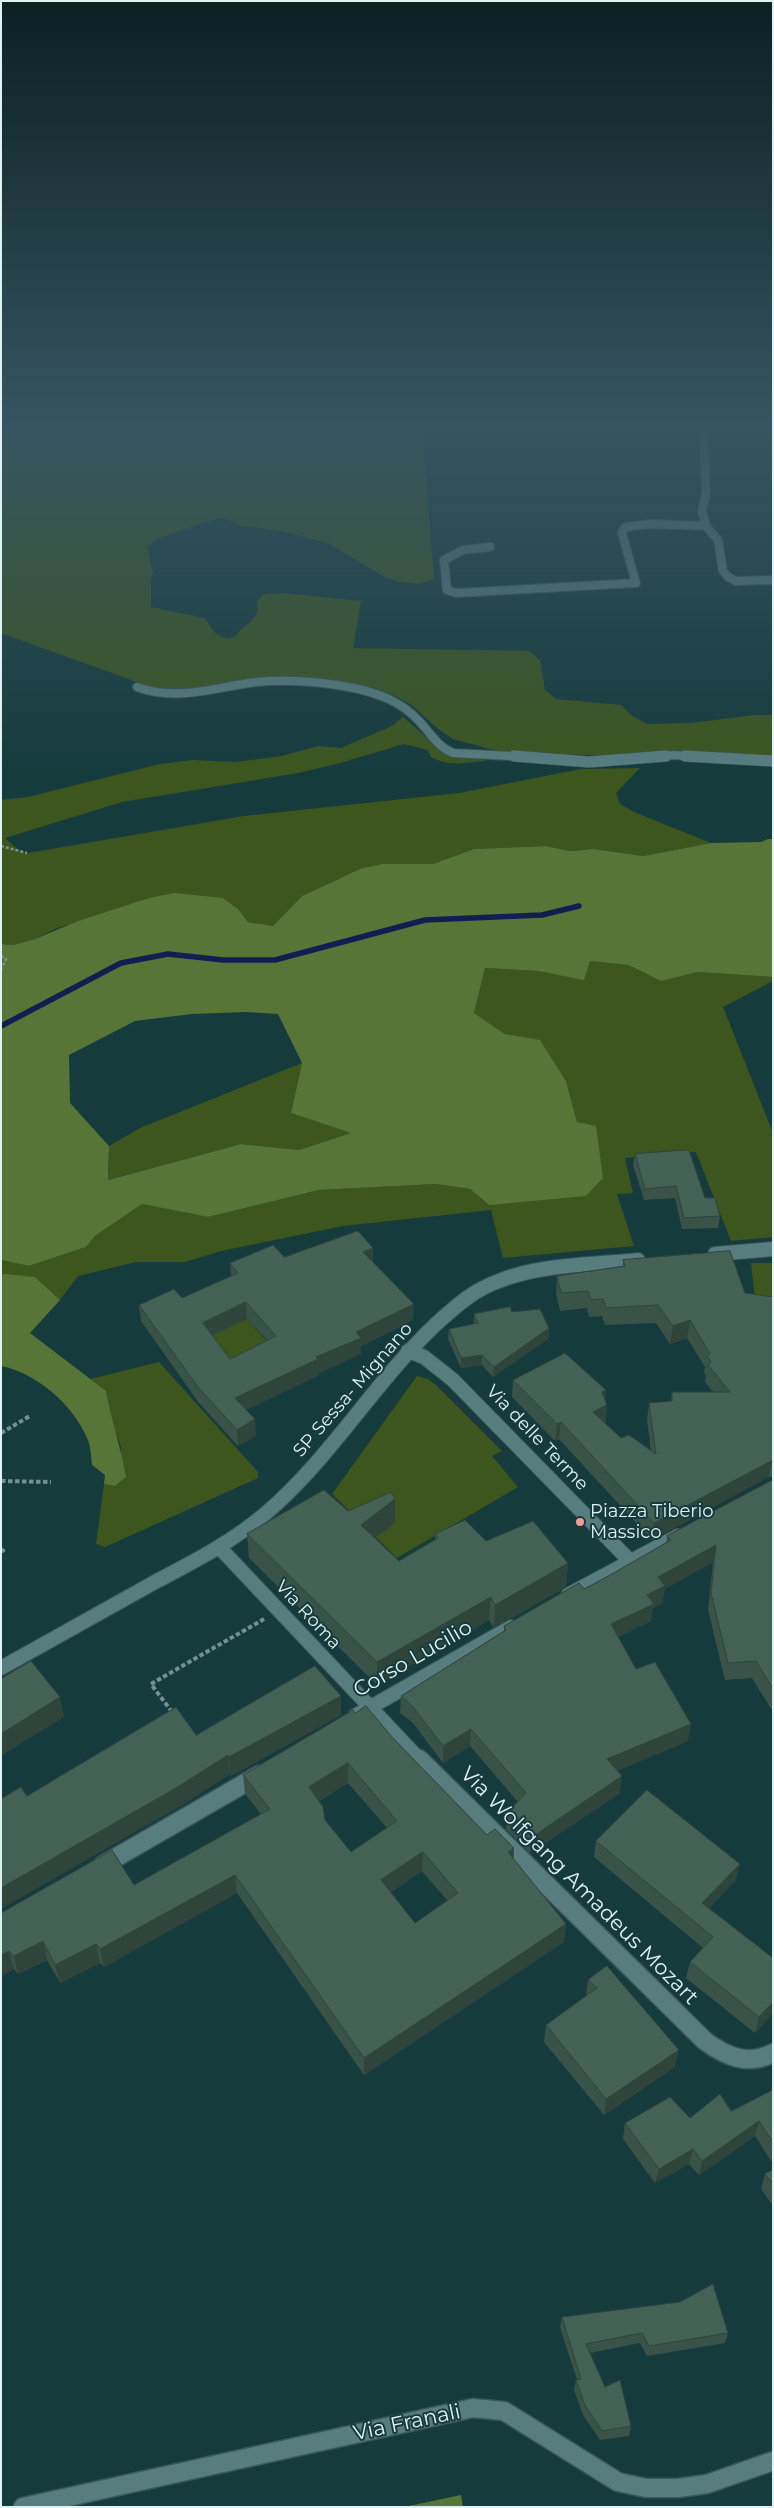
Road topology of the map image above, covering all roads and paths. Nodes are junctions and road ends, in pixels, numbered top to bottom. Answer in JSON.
{"nodes":[{"id":1,"x":625,"y":543,"type":"edge"},
{"id":2,"x":719,"y":543,"type":"edge"},
{"id":3,"x":490,"y":547,"type":"dead end"},
{"id":4,"x":773,"y":580,"type":"edge"},
{"id":5,"x":137,"y":688,"type":"dead end"},
{"id":6,"x":773,"y":761,"type":"edge"},
{"id":7,"x":1,"y":846,"type":"edge"},
{"id":8,"x":28,"y":854,"type":"dead end"},
{"id":9,"x":1,"y":956,"type":"edge"},
{"id":10,"x":1,"y":970,"type":"edge"},
{"id":11,"x":773,"y":1249,"type":"edge"},
{"id":12,"x":697,"y":1256,"type":"edge"},
{"id":13,"x":650,"y":1259,"type":"edge"},
{"id":14,"x":408,"y":1351,"type":"junction"},
{"id":15,"x":30,"y":1416,"type":"dead end"},
{"id":16,"x":1,"y":1433,"type":"edge"},
{"id":17,"x":1,"y":1481,"type":"edge"},
{"id":18,"x":51,"y":1482,"type":"dead end"},
{"id":19,"x":690,"y":1530,"type":"edge"},
{"id":20,"x":219,"y":1547,"type":"junction"},
{"id":21,"x":1,"y":1549,"type":"edge"},
{"id":22,"x":6,"y":1553,"type":"dead end"},
{"id":23,"x":630,"y":1562,"type":"junction"},
{"id":24,"x":556,"y":1602,"type":"edge"},
{"id":25,"x":522,"y":1621,"type":"edge"},
{"id":26,"x":259,"y":1622,"type":"dead end"},
{"id":27,"x":1,"y":1668,"type":"edge"},
{"id":28,"x":369,"y":1708,"type":"junction"},
{"id":29,"x":176,"y":1717,"type":"edge"},
{"id":30,"x":344,"y":1723,"type":"edge"},
{"id":31,"x":276,"y":1764,"type":"edge"},
{"id":32,"x":93,"y":1871,"type":"edge"},
{"id":33,"x":773,"y":2053,"type":"edge"},
{"id":34,"x":773,"y":2461,"type":"edge"},
{"id":35,"x":23,"y":2507,"type":"edge"}],
"edges":[{"from":1,"to":3,"type":"street"},
{"from":2,"to":4,"type":"street"},
{"from":5,"to":6,"type":"street"},
{"from":7,"to":8,"type":"path"},
{"from":9,"to":10,"type":"path"},
{"from":11,"to":12,"type":"street"},
{"from":13,"to":14,"type":"street","name":"SP Sessa- Mignano"},
{"from":14,"to":20,"type":"street","name":"SP Sessa- Mignano"},
{"from":14,"to":23,"type":"street","name":"Via delle Terme"},
{"from":15,"to":16,"type":"path"},
{"from":17,"to":18,"type":"path"},
{"from":19,"to":23,"type":"street"},
{"from":20,"to":27,"type":"street","name":"SP Sessa- Mignano"},
{"from":20,"to":28,"type":"street","name":"Via Roma"},
{"from":21,"to":22,"type":"path"},
{"from":23,"to":24,"type":"street"},
{"from":25,"to":28,"type":"street","name":"Corso Lucilio"},
{"from":26,"to":29,"type":"path"},
{"from":28,"to":30,"type":"street","name":"Corso Lucilio"},
{"from":28,"to":33,"type":"street","name":"Via Wolfgang Amadeus Mozart"},
{"from":31,"to":32,"type":"street"},
{"from":34,"to":35,"type":"street","name":"Via Franali"}]}
